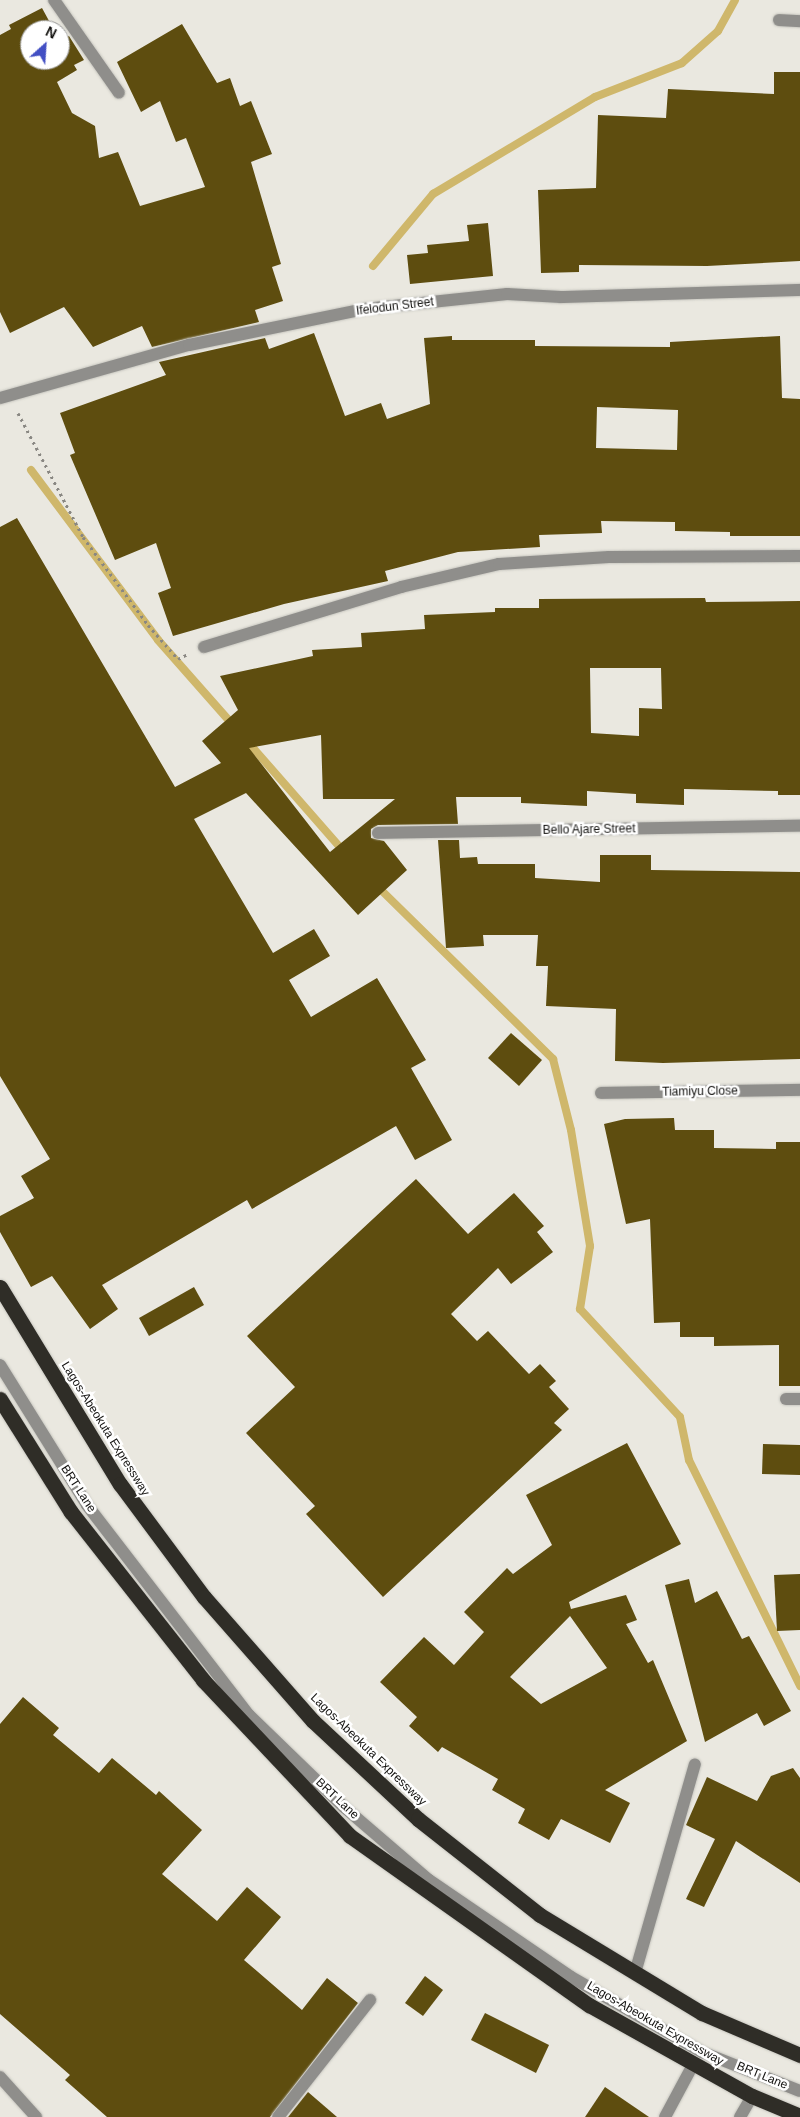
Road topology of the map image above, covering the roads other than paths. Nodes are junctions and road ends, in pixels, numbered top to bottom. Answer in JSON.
{"nodes":[{"id":1,"x":54,"y":0,"type":"edge"},
{"id":2,"x":779,"y":20,"type":"dead end"},
{"id":3,"x":800,"y":20,"type":"edge"},
{"id":4,"x":119,"y":93,"type":"dead end"},
{"id":5,"x":800,"y":290,"type":"edge"},
{"id":6,"x":5,"y":396,"type":"edge"},
{"id":7,"x":800,"y":556,"type":"edge"},
{"id":8,"x":204,"y":647,"type":"road end"},
{"id":9,"x":800,"y":826,"type":"edge"},
{"id":10,"x":378,"y":833,"type":"dead end"},
{"id":11,"x":800,"y":1090,"type":"edge"},
{"id":12,"x":601,"y":1093,"type":"dead end"},
{"id":13,"x":0,"y":1287,"type":"edge"},
{"id":14,"x":0,"y":1365,"type":"edge"},
{"id":15,"x":0,"y":1398,"type":"edge"},
{"id":16,"x":786,"y":1399,"type":"dead end"},
{"id":17,"x":800,"y":1399,"type":"edge"},
{"id":18,"x":695,"y":1764,"type":"dead end"},
{"id":19,"x":635,"y":1973,"type":"junction"},
{"id":20,"x":370,"y":2000,"type":"dead end"},
{"id":21,"x":800,"y":2055,"type":"edge"},
{"id":22,"x":694,"y":2063,"type":"junction"},
{"id":23,"x":2,"y":2083,"type":"edge"},
{"id":24,"x":800,"y":2091,"type":"edge"},
{"id":25,"x":752,"y":2096,"type":"junction"},
{"id":26,"x":800,"y":2116,"type":"edge"},
{"id":27,"x":36,"y":2117,"type":"edge"},
{"id":28,"x":278,"y":2117,"type":"edge"},
{"id":29,"x":665,"y":2117,"type":"edge"},
{"id":30,"x":740,"y":2117,"type":"edge"}],
"edges":[{"from":1,"to":4,"type":"street"},
{"from":2,"to":3,"type":"street"},
{"from":5,"to":6,"type":"street","name":"Ifelodun Street"},
{"from":7,"to":8,"type":"street"},
{"from":9,"to":10,"type":"street","name":"Bello Ajare Street"},
{"from":11,"to":12,"type":"street","name":"Tiamiyu Close"},
{"from":13,"to":19,"type":"highway","name":"Lagos-Abeokuta Expressway"},
{"from":14,"to":24,"type":"street","name":"BRT Lane"},
{"from":15,"to":22,"type":"highway","name":"Lagos-Abeokuta Expressway"},
{"from":16,"to":17,"type":"street"},
{"from":18,"to":19,"type":"street"},
{"from":19,"to":21,"type":"highway","name":"Lagos-Abeokuta Expressway"},
{"from":20,"to":28,"type":"street"},
{"from":22,"to":25,"type":"highway","name":"Lagos-Abeokuta Expressway"},
{"from":22,"to":29,"type":"street"},
{"from":23,"to":27,"type":"street"},
{"from":25,"to":26,"type":"highway","name":"Lagos-Abeokuta Expressway"},
{"from":25,"to":30,"type":"street"}]}
